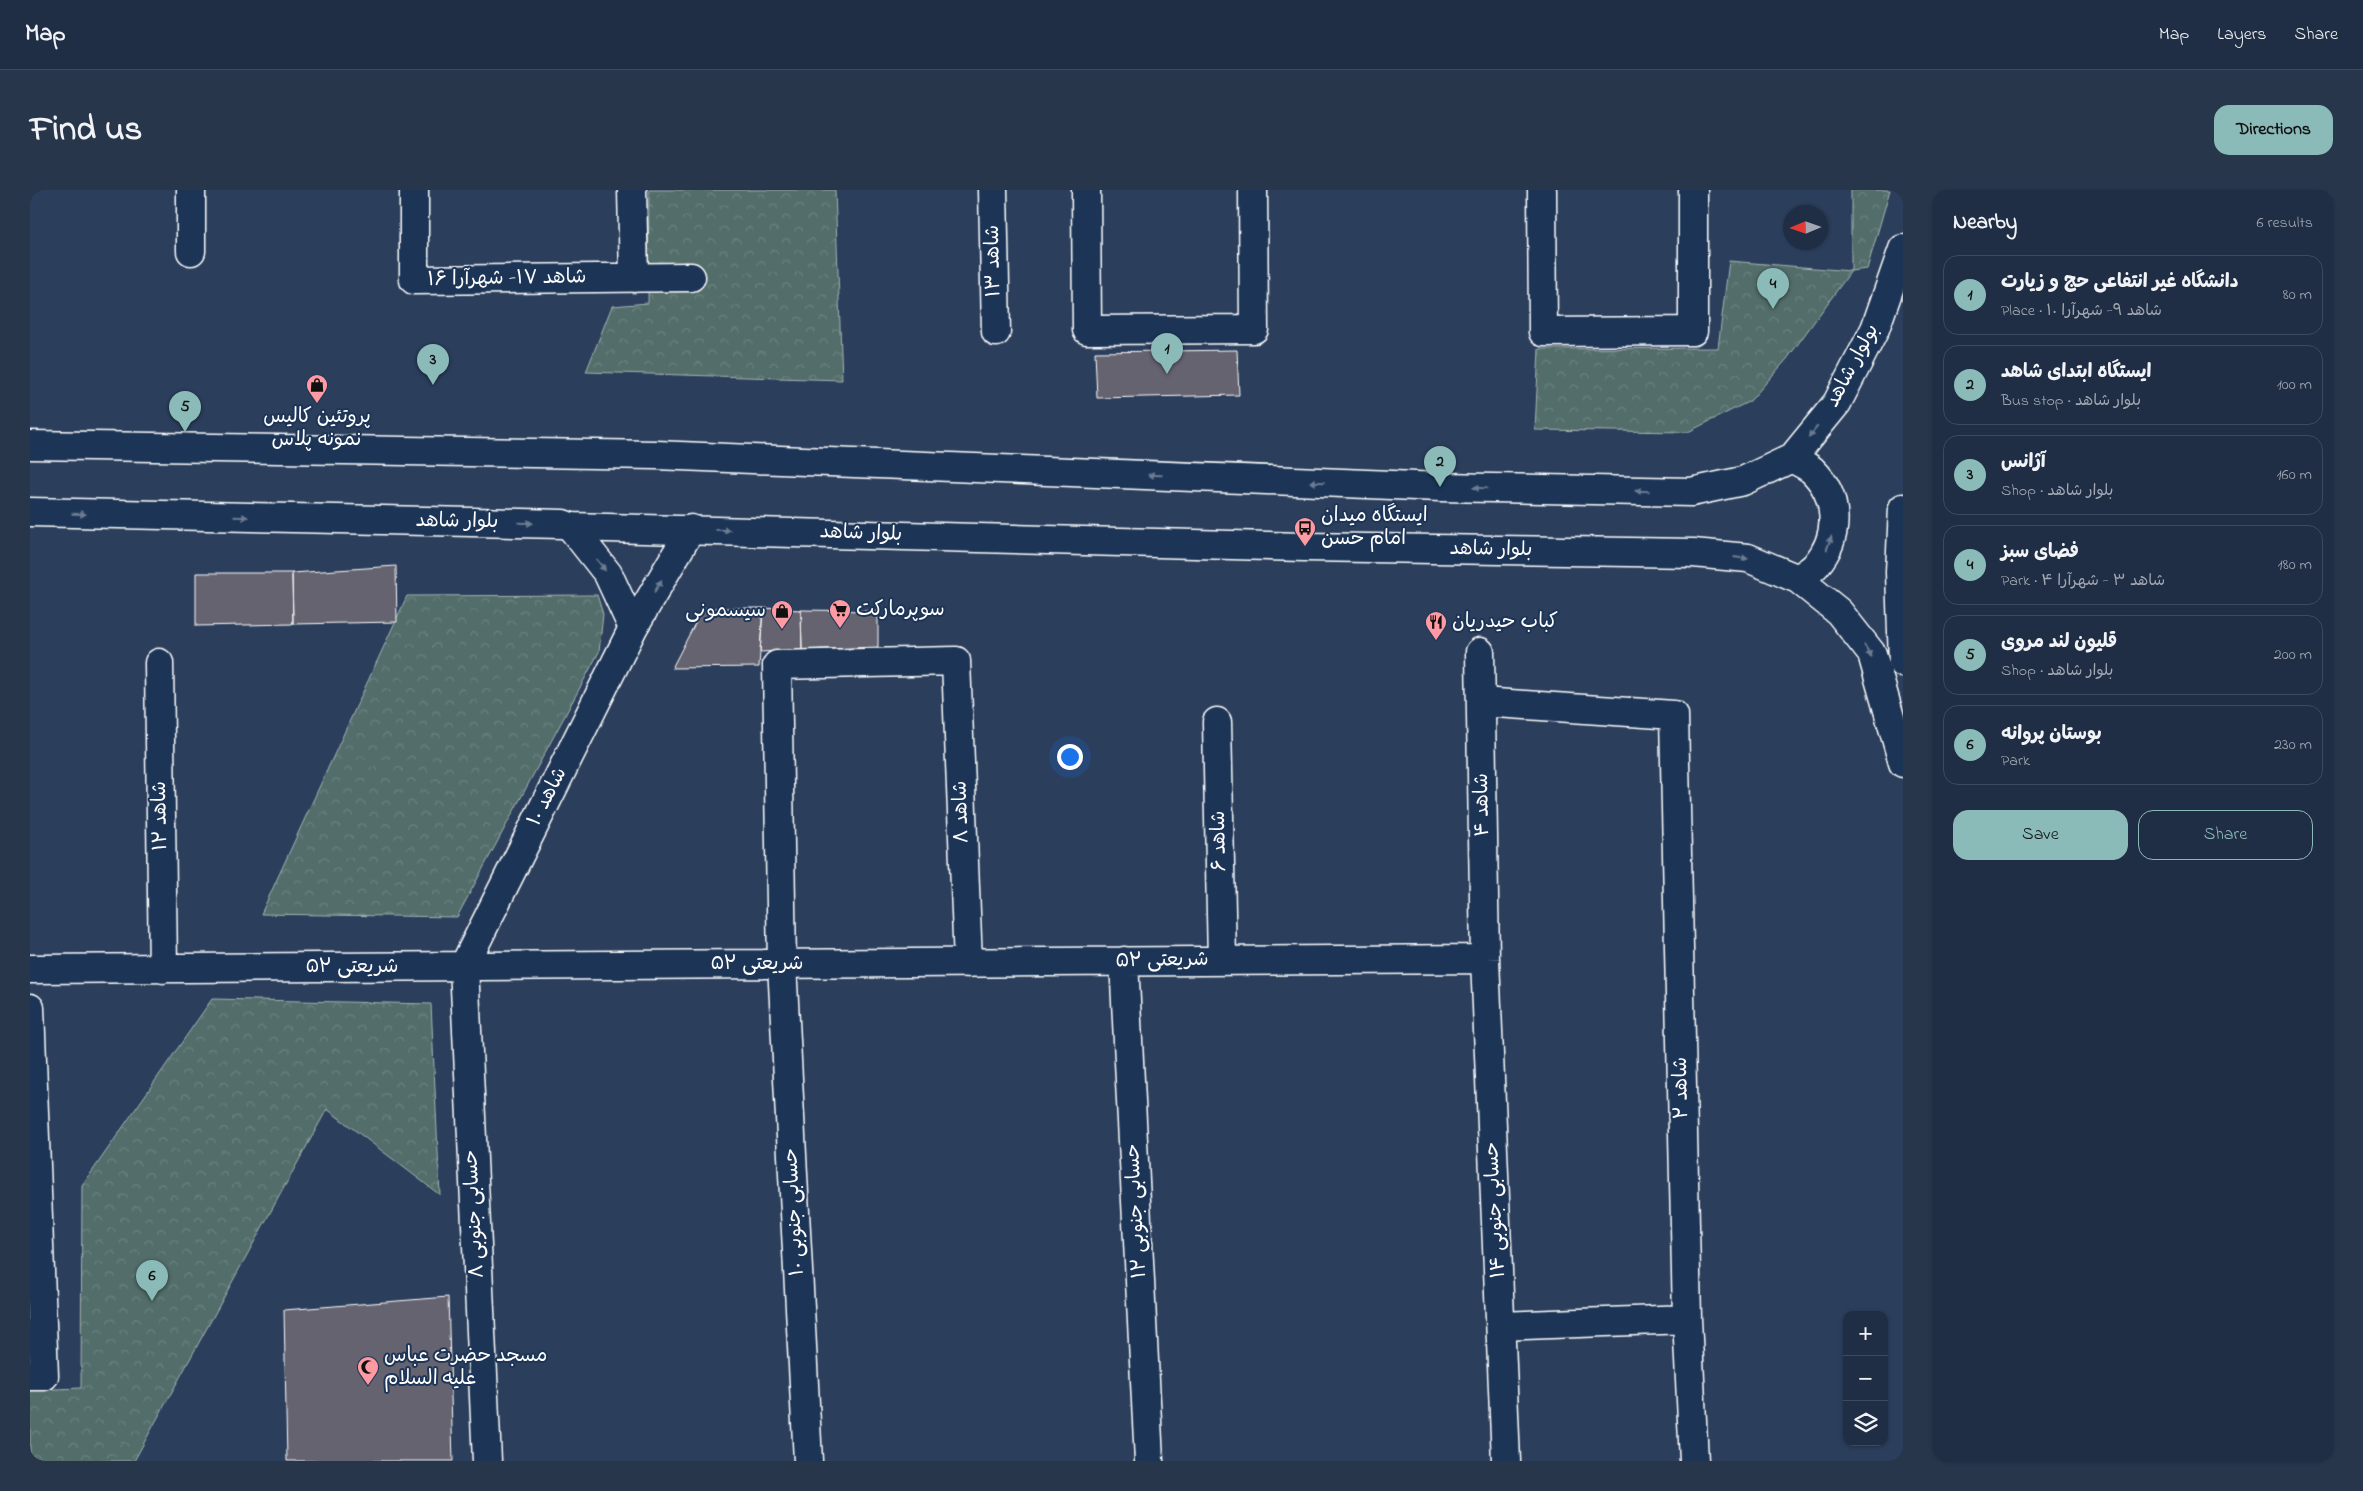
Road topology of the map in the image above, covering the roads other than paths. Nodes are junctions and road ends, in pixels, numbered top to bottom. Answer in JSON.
{"nodes":[{"id":1,"x":191,"y":190,"type":"edge"},
{"id":2,"x":414,"y":190,"type":"edge"},
{"id":3,"x":632,"y":190,"type":"edge"},
{"id":4,"x":993,"y":190,"type":"edge"},
{"id":5,"x":1086,"y":190,"type":"edge"},
{"id":6,"x":1253,"y":190,"type":"edge"},
{"id":7,"x":1542,"y":190,"type":"edge"},
{"id":8,"x":1693,"y":190,"type":"edge"},
{"id":9,"x":1903,"y":249,"type":"edge"},
{"id":10,"x":191,"y":251,"type":"dead end"},
{"id":11,"x":691,"y":277,"type":"dead end"},
{"id":12,"x":634,"y":278,"type":"junction"},
{"id":13,"x":996,"y":332,"type":"dead end"},
{"id":14,"x":30,"y":445,"type":"edge"},
{"id":15,"x":1792,"y":458,"type":"junction"},
{"id":16,"x":1903,"y":508,"type":"edge"},
{"id":17,"x":30,"y":512,"type":"edge"},
{"id":18,"x":571,"y":527,"type":"junction"},
{"id":19,"x":691,"y":529,"type":"junction"},
{"id":20,"x":1798,"y":579,"type":"junction"},
{"id":21,"x":633,"y":628,"type":"junction"},
{"id":22,"x":1480,"y":652,"type":"dead end"},
{"id":23,"x":159,"y":663,"type":"dead end"},
{"id":24,"x":1903,"y":663,"type":"edge"},
{"id":25,"x":1481,"y":702,"type":"junction"},
{"id":26,"x":1217,"y":722,"type":"dead end"},
{"id":27,"x":1903,"y":763,"type":"edge"},
{"id":28,"x":1484,"y":958,"type":"junction"},
{"id":29,"x":1222,"y":960,"type":"junction"},
{"id":30,"x":1124,"y":961,"type":"junction"},
{"id":31,"x":968,"y":962,"type":"junction"},
{"id":32,"x":782,"y":964,"type":"junction"},
{"id":33,"x":464,"y":966,"type":"junction"},
{"id":34,"x":163,"y":968,"type":"junction"},
{"id":35,"x":30,"y":969,"type":"edge"},
{"id":36,"x":30,"y":1008,"type":"edge"},
{"id":37,"x":1687,"y":1319,"type":"junction"},
{"id":38,"x":1501,"y":1326,"type":"junction"},
{"id":39,"x":30,"y":1376,"type":"edge"},
{"id":40,"x":487,"y":1461,"type":"edge"},
{"id":41,"x":808,"y":1461,"type":"edge"},
{"id":42,"x":1149,"y":1461,"type":"edge"},
{"id":43,"x":1506,"y":1461,"type":"edge"},
{"id":44,"x":1694,"y":1461,"type":"edge"}],
"edges":[{"from":1,"to":10,"type":"main road"},
{"from":2,"to":12,"type":"main road","name":"شاهد ۱۷- شهرآرا ۱۶"},
{"from":3,"to":12,"type":"main road"},
{"from":4,"to":13,"type":"main road","name":"شاهد ۱۳"},
{"from":5,"to":6,"type":"main road"},
{"from":7,"to":8,"type":"main road"},
{"from":9,"to":15,"type":"main road","name":"بولوار شاهد","one_way":true},
{"from":11,"to":12,"type":"main road","name":"شاهد ۱۷- شهرآرا ۱۶"},
{"from":15,"to":14,"type":"main road","name":"بولوار شاهد","one_way":true},
{"from":20,"to":15,"type":"main road","one_way":true},
{"from":16,"to":24,"type":"main road"},
{"from":17,"to":18,"type":"main road","name":"بلوار شاهد","one_way":true},
{"from":18,"to":19,"type":"main road","name":"بلوار شاهد"},
{"from":18,"to":21,"type":"main road","one_way":true},
{"from":19,"to":20,"type":"main road","name":"بلوار شاهد","one_way":true},
{"from":21,"to":19,"type":"main road","name":"شاهد ۱۰","one_way":true},
{"from":20,"to":27,"type":"main road","one_way":true},
{"from":21,"to":33,"type":"main road","name":"شاهد ۱۰"},
{"from":22,"to":25,"type":"main road","name":"شاهد ۴"},
{"from":23,"to":34,"type":"main road","name":"شاهد ۱۲"},
{"from":25,"to":28,"type":"main road","name":"شاهد ۴"},
{"from":25,"to":37,"type":"main road","name":"شاهد ۲"},
{"from":26,"to":29,"type":"main road","name":"شاهد ۶"},
{"from":28,"to":29,"type":"main road","name":"شریعتی ۵۲"},
{"from":28,"to":38,"type":"main road","name":"حسابی جنوبی ۱۴"},
{"from":29,"to":30,"type":"main road","name":"شریعتی ۵۲"},
{"from":30,"to":31,"type":"main road","name":"شریعتی ۵۲"},
{"from":30,"to":42,"type":"main road","name":"حسابی جنوبی ۱۲"},
{"from":31,"to":32,"type":"main road","name":"شریعتی ۵۲"},
{"from":31,"to":32,"type":"main road","name":"شاهد ۸"},
{"from":32,"to":33,"type":"main road","name":"شریعتی ۵۲"},
{"from":32,"to":41,"type":"main road","name":"حسابی جنوبی ۱۰"},
{"from":33,"to":34,"type":"main road","name":"شریعتی ۵۲"},
{"from":33,"to":40,"type":"main road","name":"حسابی جنوبی ۸"},
{"from":34,"to":35,"type":"main road","name":"شریعتی ۵۲"},
{"from":36,"to":39,"type":"main road"},
{"from":37,"to":38,"type":"main road"},
{"from":37,"to":44,"type":"main road","name":"شاهد ۲"},
{"from":38,"to":43,"type":"main road","name":"حسابی جنوبی ۱۴"}]}
